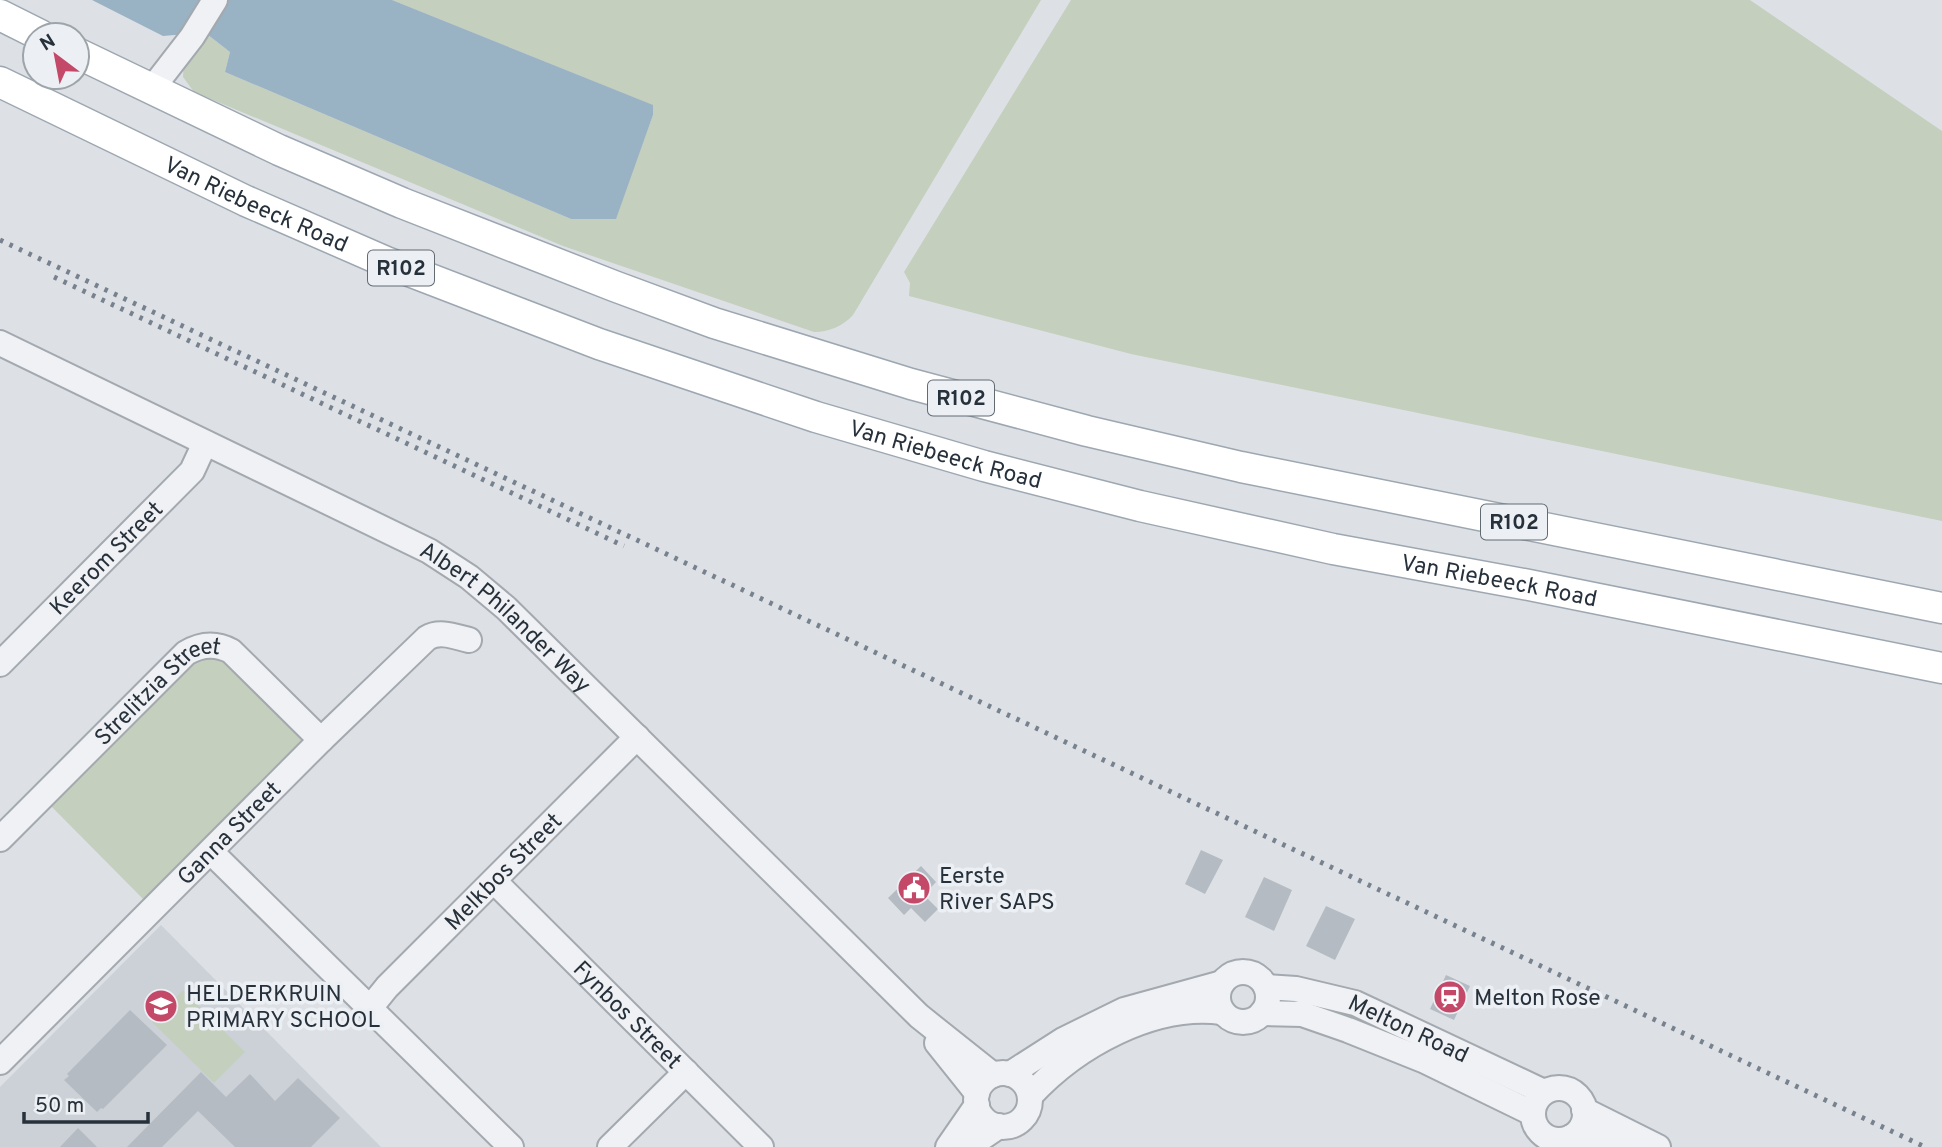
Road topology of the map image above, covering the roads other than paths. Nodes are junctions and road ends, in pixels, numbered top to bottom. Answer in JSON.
{"nodes":[{"id":1,"x":215,"y":0,"type":"edge"},
{"id":2,"x":0,"y":15,"type":"edge"},
{"id":3,"x":21,"y":26,"type":"edge"},
{"id":4,"x":91,"y":60,"type":"edge"},
{"id":5,"x":0,"y":82,"type":"edge"},
{"id":6,"x":151,"y":90,"type":"junction"},
{"id":7,"x":0,"y":343,"type":"edge"},
{"id":8,"x":205,"y":443,"type":"junction"},
{"id":9,"x":1942,"y":608,"type":"edge"},
{"id":10,"x":470,"y":640,"type":"dead end"},
{"id":11,"x":5,"y":650,"type":"edge"},
{"id":12,"x":1942,"y":668,"type":"edge"},
{"id":13,"x":637,"y":737,"type":"junction"},
{"id":14,"x":321,"y":740,"type":"junction"},
{"id":15,"x":0,"y":839,"type":"edge"},
{"id":16,"x":211,"y":852,"type":"junction"},
{"id":17,"x":494,"y":881,"type":"junction"},
{"id":18,"x":1222,"y":983,"type":"junction"},
{"id":19,"x":1266,"y":987,"type":"junction"},
{"id":20,"x":370,"y":1008,"type":"junction"},
{"id":21,"x":1223,"y":1012,"type":"junction"},
{"id":22,"x":1262,"y":1013,"type":"junction"},
{"id":23,"x":0,"y":1062,"type":"edge"},
{"id":24,"x":686,"y":1072,"type":"junction"},
{"id":25,"x":989,"y":1087,"type":"junction"},
{"id":26,"x":1030,"y":1096,"type":"junction"},
{"id":27,"x":1538,"y":1102,"type":"junction"},
{"id":28,"x":1584,"y":1110,"type":"junction"},
{"id":29,"x":999,"y":1126,"type":"junction"},
{"id":30,"x":1571,"y":1137,"type":"junction"},
{"id":31,"x":511,"y":1147,"type":"edge"},
{"id":32,"x":610,"y":1147,"type":"edge"},
{"id":33,"x":761,"y":1147,"type":"edge"},
{"id":34,"x":948,"y":1147,"type":"edge"},
{"id":35,"x":968,"y":1147,"type":"edge"},
{"id":36,"x":1638,"y":1147,"type":"edge"},
{"id":37,"x":1658,"y":1147,"type":"edge"}],
"edges":[{"from":1,"to":6,"type":"street"},
{"from":2,"to":3,"type":"main road"},
{"from":4,"to":6,"type":"main road","number":"R102"},
{"from":5,"to":12,"type":"main road","name":"Van Riebeeck Road","number":"R102"},
{"from":6,"to":9,"type":"main road","number":"R102"},
{"from":7,"to":8,"type":"street","name":"Albert Philander Way"},
{"from":8,"to":11,"type":"street","name":"Keerom Street"},
{"from":8,"to":13,"type":"street","name":"Albert Philander Way"},
{"from":10,"to":14,"type":"street","name":"Ganna Street"},
{"from":13,"to":17,"type":"street","name":"Melkbos Street"},
{"from":13,"to":25,"type":"street","name":"Albert Philander Way"},
{"from":14,"to":15,"type":"street","name":"Strelitzia Street"},
{"from":14,"to":16,"type":"street","name":"Ganna Street"},
{"from":16,"to":20,"type":"street"},
{"from":16,"to":23,"type":"street","name":"Ganna Street"},
{"from":17,"to":20,"type":"street","name":"Melkbos Street"},
{"from":17,"to":24,"type":"street","name":"Fynbos Street"},
{"from":18,"to":19,"type":"street"},
{"from":18,"to":21,"type":"street"},
{"from":18,"to":25,"type":"street"},
{"from":19,"to":22,"type":"street"},
{"from":19,"to":27,"type":"street","name":"Melton Road"},
{"from":20,"to":31,"type":"street"},
{"from":21,"to":22,"type":"street"},
{"from":21,"to":26,"type":"street"},
{"from":22,"to":27,"type":"street","name":"Melton Road"},
{"from":24,"to":32,"type":"street"},
{"from":24,"to":33,"type":"street","name":"Fynbos Street"},
{"from":25,"to":26,"type":"street"},
{"from":25,"to":29,"type":"street"},
{"from":25,"to":34,"type":"street"},
{"from":26,"to":29,"type":"street"},
{"from":27,"to":28,"type":"street"},
{"from":27,"to":30,"type":"street"},
{"from":28,"to":30,"type":"street"},
{"from":28,"to":37,"type":"street"},
{"from":29,"to":35,"type":"street"},
{"from":30,"to":36,"type":"street"}]}
